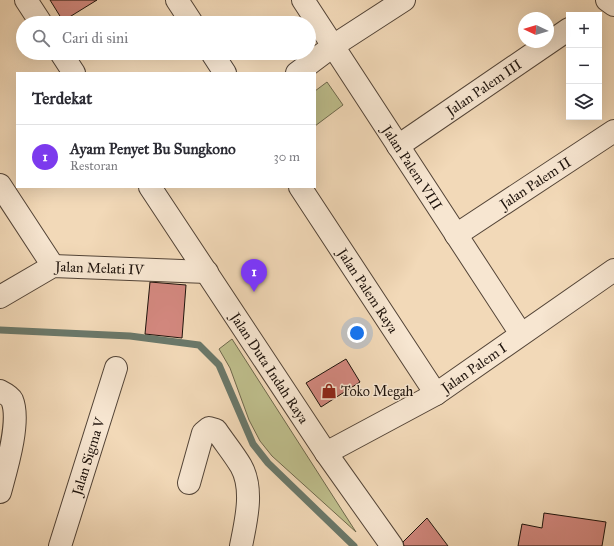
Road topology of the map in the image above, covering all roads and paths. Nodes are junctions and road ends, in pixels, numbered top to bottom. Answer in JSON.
{"nodes":[{"id":1,"x":26,"y":0,"type":"edge"},
{"id":2,"x":177,"y":0,"type":"edge"},
{"id":3,"x":303,"y":0,"type":"edge"},
{"id":4,"x":404,"y":0,"type":"edge"},
{"id":5,"x":607,"y":0,"type":"edge"},
{"id":6,"x":614,"y":5,"type":"edge"},
{"id":7,"x":36,"y":16,"type":"edge"},
{"id":8,"x":187,"y":16,"type":"edge"},
{"id":9,"x":313,"y":16,"type":"edge"},
{"id":10,"x":316,"y":20,"type":"edge"},
{"id":11,"x":566,"y":31,"type":"edge"},
{"id":12,"x":333,"y":46,"type":"junction"},
{"id":13,"x":316,"y":59,"type":"edge"},
{"id":14,"x":66,"y":60,"type":"edge"},
{"id":15,"x":217,"y":60,"type":"edge"},
{"id":16,"x":314,"y":60,"type":"edge"},
{"id":17,"x":73,"y":72,"type":"edge"},
{"id":18,"x":224,"y":72,"type":"edge"},
{"id":19,"x":298,"y":72,"type":"edge"},
{"id":20,"x":614,"y":131,"type":"edge"},
{"id":21,"x":398,"y":146,"type":"junction"},
{"id":22,"x":0,"y":185,"type":"edge"},
{"id":23,"x":151,"y":188,"type":"edge"},
{"id":24,"x":301,"y":188,"type":"edge"},
{"id":25,"x":456,"y":235,"type":"junction"},
{"id":26,"x":53,"y":266,"type":"junction"},
{"id":27,"x":614,"y":270,"type":"edge"},
{"id":28,"x":207,"y":272,"type":"junction"},
{"id":29,"x":0,"y":297,"type":"edge"},
{"id":30,"x":521,"y":334,"type":"junction"},
{"id":31,"x":116,"y":368,"type":"dead end"},
{"id":32,"x":0,"y":391,"type":"edge"},
{"id":33,"x":436,"y":394,"type":"junction"},
{"id":34,"x":326,"y":453,"type":"junction"},
{"id":35,"x":189,"y":483,"type":"dead end"},
{"id":36,"x":0,"y":492,"type":"edge"},
{"id":37,"x":60,"y":546,"type":"edge"},
{"id":38,"x":242,"y":546,"type":"edge"},
{"id":39,"x":392,"y":546,"type":"edge"}],
"edges":[{"from":1,"to":7,"type":"street"},
{"from":2,"to":8,"type":"street"},
{"from":3,"to":9,"type":"street","name":"Jalan Palem VIII"},
{"from":4,"to":12,"type":"street"},
{"from":5,"to":6,"type":"street"},
{"from":10,"to":12,"type":"street","name":"Jalan Palem VIII"},
{"from":11,"to":21,"type":"street","name":"Jalan Palem III"},
{"from":12,"to":13,"type":"street"},
{"from":12,"to":21,"type":"street","name":"Jalan Palem VIII"},
{"from":14,"to":17,"type":"street"},
{"from":15,"to":18,"type":"street"},
{"from":16,"to":19,"type":"street"},
{"from":20,"to":25,"type":"street","name":"Jalan Palem II"},
{"from":21,"to":25,"type":"street","name":"Jalan Palem VIII"},
{"from":22,"to":26,"type":"street"},
{"from":23,"to":28,"type":"street","name":"Jalan Duta Indah Raya"},
{"from":24,"to":33,"type":"street","name":"Jalan Palem Raya"},
{"from":25,"to":30,"type":"street","name":"Jalan Palem VIII"},
{"from":26,"to":28,"type":"street","name":"Jalan Melati IV"},
{"from":26,"to":29,"type":"street","name":"Jalan Melati IV"},
{"from":27,"to":30,"type":"street","name":"Jalan Palem I"},
{"from":28,"to":34,"type":"street","name":"Jalan Duta Indah Raya"},
{"from":30,"to":33,"type":"street","name":"Jalan Palem I"},
{"from":31,"to":37,"type":"street","name":"Jalan Sigma V"},
{"from":32,"to":36,"type":"street"},
{"from":33,"to":34,"type":"street","name":"Jalan Palem I"},
{"from":34,"to":39,"type":"street","name":"Jalan Duta Indah Raya"},
{"from":35,"to":38,"type":"street"}]}
